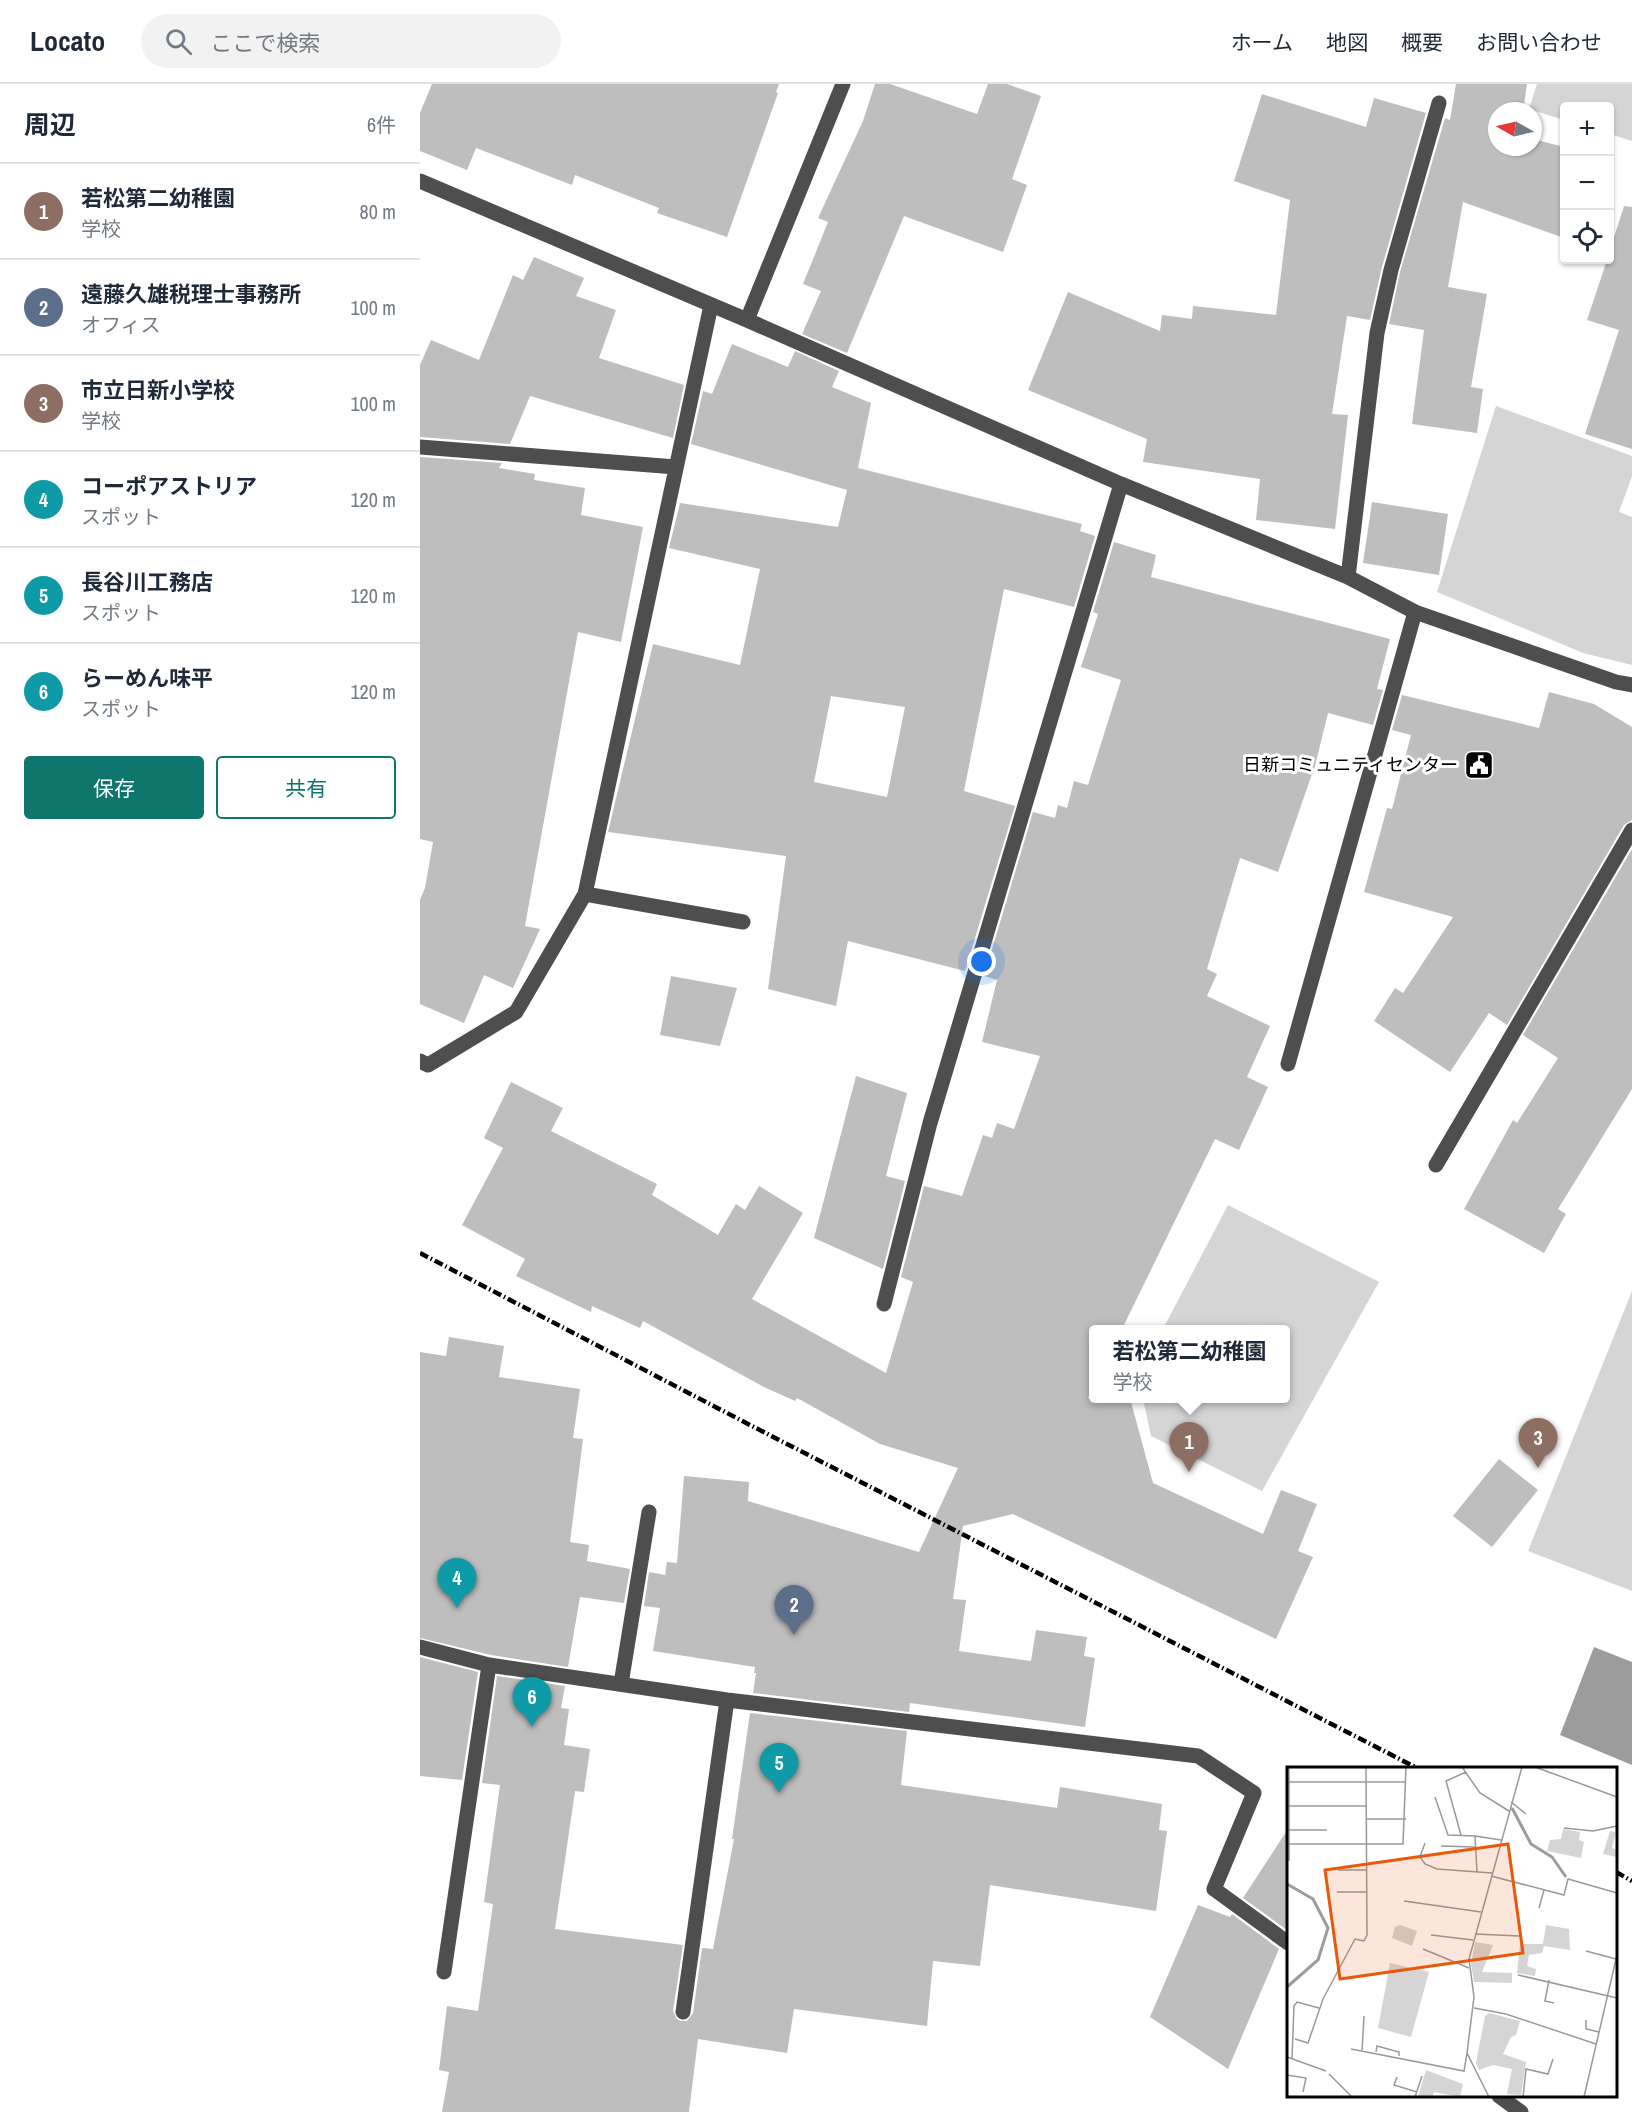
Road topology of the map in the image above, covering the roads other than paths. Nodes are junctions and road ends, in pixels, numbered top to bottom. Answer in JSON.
{"nodes":[{"id":1,"x":843,"y":84,"type":"edge"},
{"id":2,"x":1438,"y":103,"type":"dead end"},
{"id":3,"x":420,"y":181,"type":"edge"},
{"id":4,"x":711,"y":305,"type":"junction"},
{"id":5,"x":747,"y":320,"type":"junction"},
{"id":6,"x":420,"y":447,"type":"edge"},
{"id":7,"x":676,"y":467,"type":"junction"},
{"id":8,"x":1121,"y":484,"type":"junction"},
{"id":9,"x":1348,"y":577,"type":"junction"},
{"id":10,"x":1415,"y":612,"type":"junction"},
{"id":11,"x":1632,"y":686,"type":"edge"},
{"id":12,"x":1632,"y":830,"type":"edge"},
{"id":13,"x":585,"y":894,"type":"junction"},
{"id":14,"x":743,"y":922,"type":"dead end"},
{"id":15,"x":420,"y":1061,"type":"edge"},
{"id":16,"x":1288,"y":1064,"type":"dead end"},
{"id":17,"x":1436,"y":1165,"type":"dead end"},
{"id":18,"x":884,"y":1304,"type":"dead end"},
{"id":19,"x":649,"y":1512,"type":"dead end"},
{"id":20,"x":420,"y":1647,"type":"edge"},
{"id":21,"x":489,"y":1665,"type":"junction"},
{"id":22,"x":621,"y":1684,"type":"junction"},
{"id":23,"x":727,"y":1700,"type":"junction"},
{"id":24,"x":1287,"y":1942,"type":"edge"},
{"id":25,"x":444,"y":1972,"type":"dead end"},
{"id":26,"x":683,"y":2012,"type":"dead end"},
{"id":27,"x":1499,"y":2097,"type":"edge"},
{"id":28,"x":1521,"y":2112,"type":"edge"}],
"edges":[{"from":1,"to":5,"type":"street"},
{"from":2,"to":9,"type":"street"},
{"from":3,"to":4,"type":"street"},
{"from":4,"to":5,"type":"street"},
{"from":4,"to":7,"type":"street"},
{"from":5,"to":8,"type":"street"},
{"from":6,"to":7,"type":"street"},
{"from":7,"to":13,"type":"street"},
{"from":8,"to":9,"type":"street"},
{"from":8,"to":18,"type":"street"},
{"from":9,"to":10,"type":"street"},
{"from":10,"to":11,"type":"street"},
{"from":10,"to":16,"type":"street"},
{"from":12,"to":17,"type":"street"},
{"from":13,"to":14,"type":"street"},
{"from":13,"to":15,"type":"street"},
{"from":19,"to":22,"type":"street"},
{"from":20,"to":21,"type":"street"},
{"from":21,"to":22,"type":"street"},
{"from":21,"to":25,"type":"street"},
{"from":22,"to":23,"type":"street"},
{"from":23,"to":24,"type":"street"},
{"from":23,"to":26,"type":"street"},
{"from":27,"to":28,"type":"street"}]}
